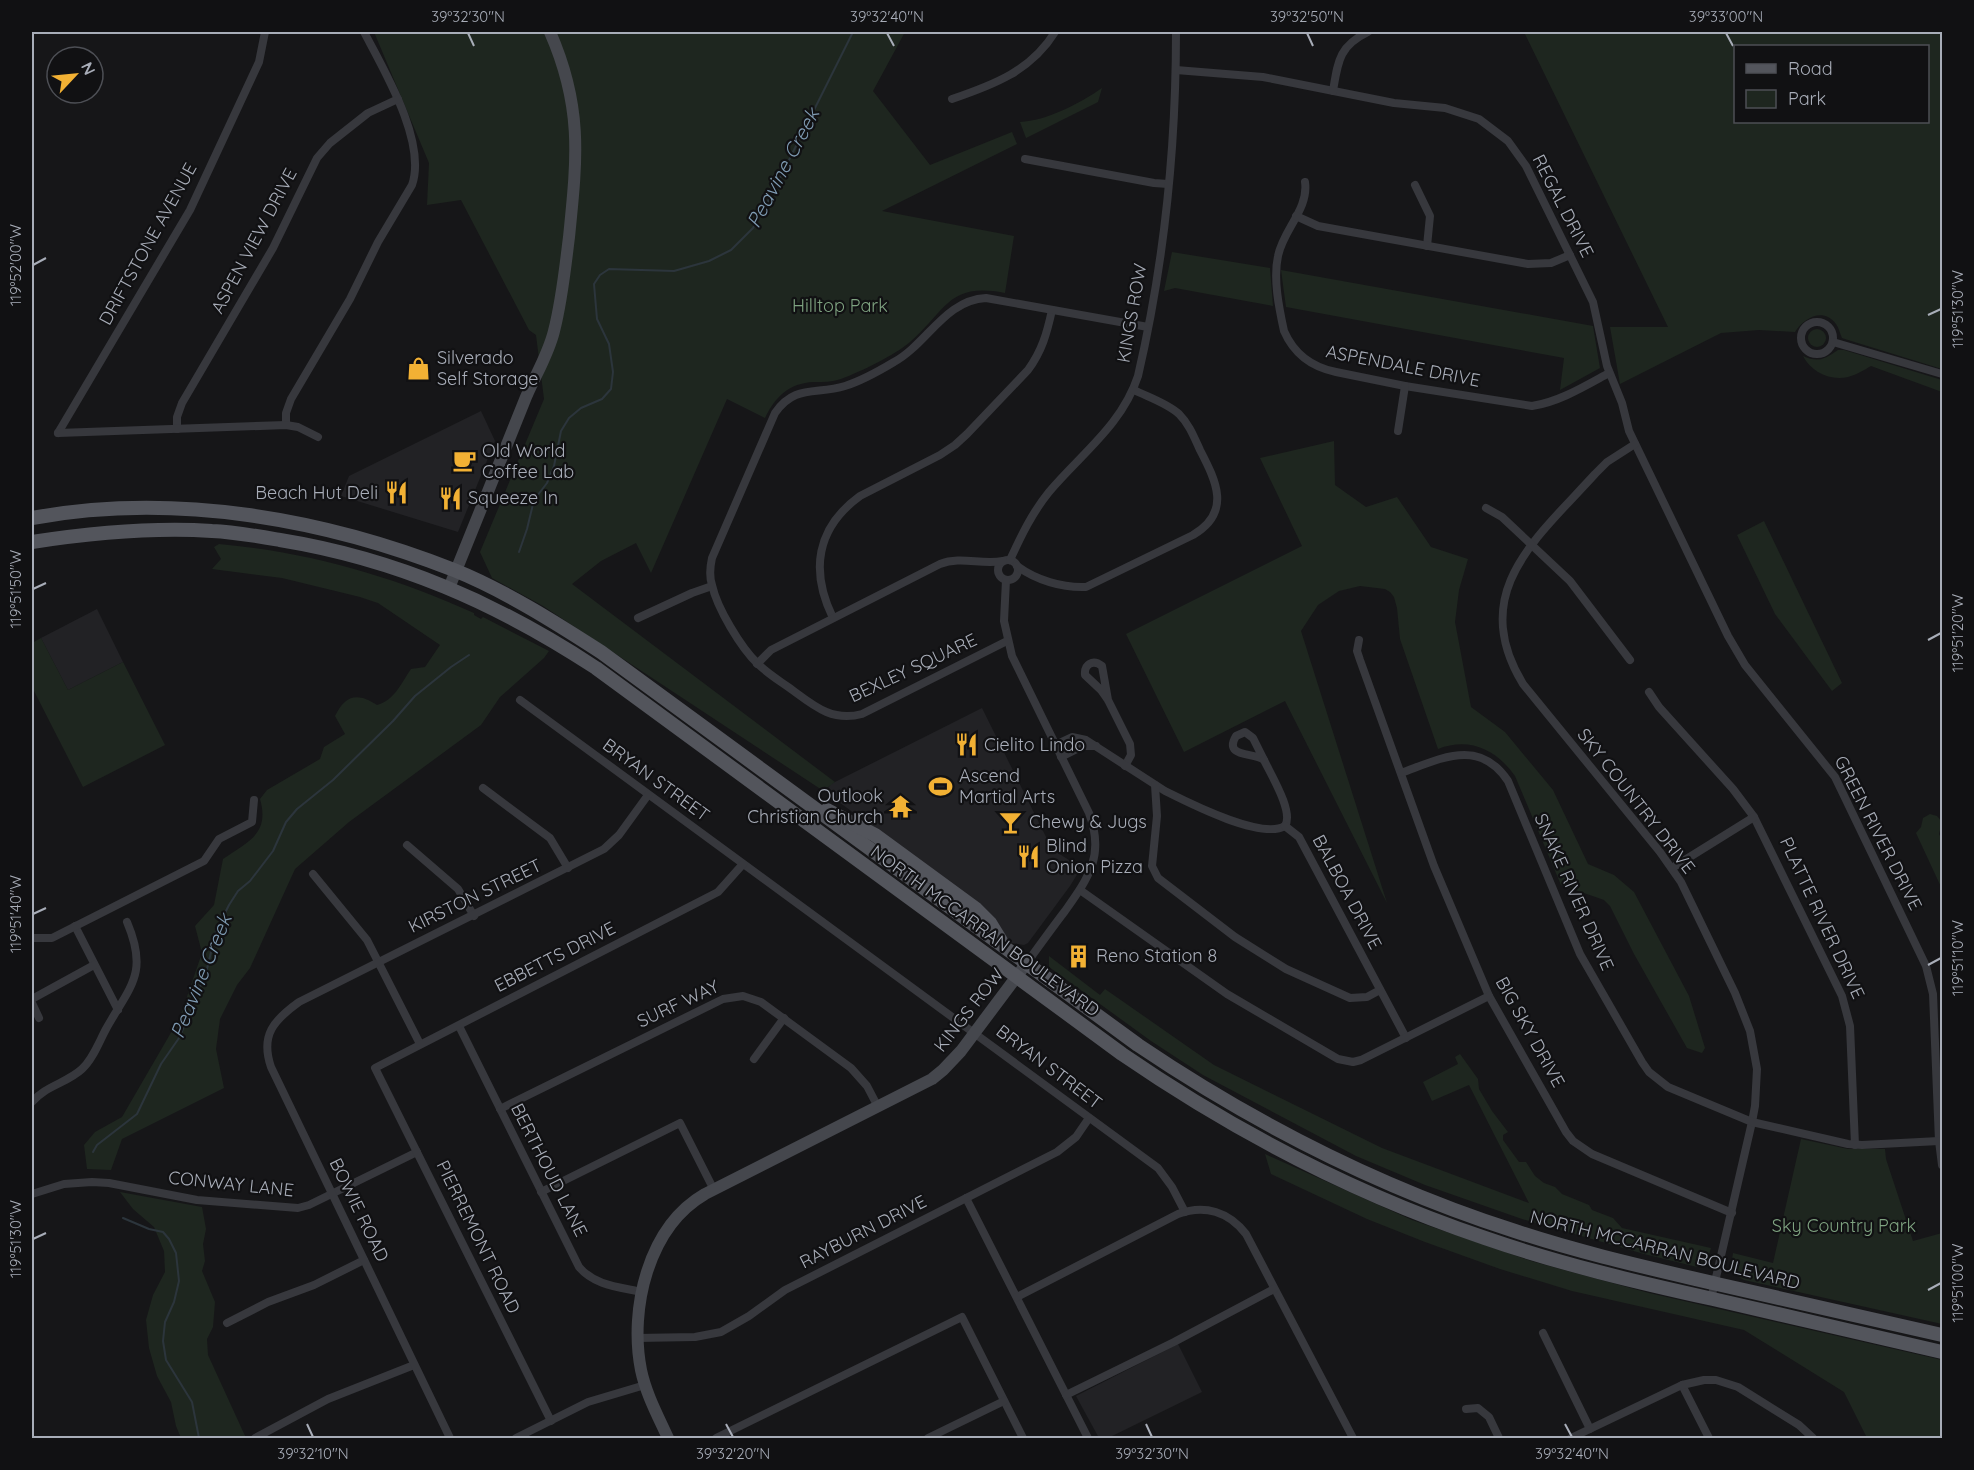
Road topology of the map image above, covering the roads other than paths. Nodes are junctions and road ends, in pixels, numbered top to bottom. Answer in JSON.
{"nodes":[{"id":1,"x":265,"y":32,"type":"edge"},
{"id":2,"x":364,"y":32,"type":"edge"},
{"id":3,"x":550,"y":32,"type":"edge"},
{"id":4,"x":1055,"y":32,"type":"edge"},
{"id":5,"x":1176,"y":32,"type":"edge"},
{"id":6,"x":1368,"y":32,"type":"edge"},
{"id":7,"x":1176,"y":70,"type":"junction"},
{"id":8,"x":1332,"y":91,"type":"junction"},
{"id":9,"x":398,"y":99,"type":"junction"},
{"id":10,"x":952,"y":99,"type":"dead end"},
{"id":11,"x":1025,"y":159,"type":"dead end"},
{"id":12,"x":1305,"y":182,"type":"dead end"},
{"id":13,"x":1168,"y":184,"type":"junction"},
{"id":14,"x":1415,"y":185,"type":"dead end"},
{"id":15,"x":1296,"y":216,"type":"junction"},
{"id":16,"x":1427,"y":246,"type":"junction"},
{"id":17,"x":1570,"y":255,"type":"junction"},
{"id":18,"x":1052,"y":309,"type":"junction"},
{"id":19,"x":1148,"y":327,"type":"junction"},
{"id":20,"x":1833,"y":342,"type":"dead end"},
{"id":21,"x":1609,"y":373,"type":"junction"},
{"id":22,"x":1942,"y":374,"type":"edge"},
{"id":23,"x":1405,"y":386,"type":"junction"},
{"id":24,"x":1134,"y":390,"type":"junction"},
{"id":25,"x":286,"y":425,"type":"junction"},
{"id":26,"x":177,"y":429,"type":"junction"},
{"id":27,"x":1398,"y":431,"type":"dead end"},
{"id":28,"x":318,"y":437,"type":"dead end"},
{"id":29,"x":1635,"y":444,"type":"junction"},
{"id":30,"x":1486,"y":508,"type":"dead end"},
{"id":31,"x":32,"y":518,"type":"edge"},
{"id":32,"x":32,"y":542,"type":"edge"},
{"id":33,"x":1531,"y":545,"type":"junction"},
{"id":34,"x":1010,"y":562,"type":"junction"},
{"id":35,"x":982,"y":564,"type":"junction"},
{"id":36,"x":456,"y":570,"type":"junction"},
{"id":37,"x":1035,"y":578,"type":"junction"},
{"id":38,"x":1006,"y":579,"type":"junction"},
{"id":39,"x":712,"y":586,"type":"junction"},
{"id":40,"x":448,"y":588,"type":"junction"},
{"id":41,"x":638,"y":618,"type":"dead end"},
{"id":42,"x":834,"y":618,"type":"junction"},
{"id":43,"x":1359,"y":640,"type":"dead end"},
{"id":44,"x":1007,"y":641,"type":"junction"},
{"id":45,"x":1630,"y":660,"type":"dead end"},
{"id":46,"x":757,"y":664,"type":"junction"},
{"id":47,"x":1649,"y":692,"type":"dead end"},
{"id":48,"x":520,"y":700,"type":"dead end"},
{"id":49,"x":1108,"y":700,"type":"dead end"},
{"id":50,"x":1055,"y":745,"type":"junction"},
{"id":51,"x":1096,"y":747,"type":"junction"},
{"id":52,"x":1061,"y":757,"type":"junction"},
{"id":53,"x":1264,"y":760,"type":"dead end"},
{"id":54,"x":1125,"y":766,"type":"junction"},
{"id":55,"x":1401,"y":773,"type":"junction"},
{"id":56,"x":1155,"y":785,"type":"junction"},
{"id":57,"x":483,"y":788,"type":"dead end"},
{"id":58,"x":648,"y":795,"type":"junction"},
{"id":59,"x":254,"y":800,"type":"dead end"},
{"id":60,"x":1754,"y":816,"type":"junction"},
{"id":61,"x":1285,"y":826,"type":"junction"},
{"id":62,"x":407,"y":845,"type":"dead end"},
{"id":63,"x":742,"y":864,"type":"junction"},
{"id":64,"x":568,"y":868,"type":"junction"},
{"id":65,"x":1672,"y":868,"type":"junction"},
{"id":66,"x":314,"y":874,"type":"dead end"},
{"id":67,"x":1080,"y":890,"type":"junction"},
{"id":68,"x":474,"y":916,"type":"junction"},
{"id":69,"x":127,"y":922,"type":"dead end"},
{"id":70,"x":75,"y":926,"type":"junction"},
{"id":71,"x":32,"y":938,"type":"edge"},
{"id":72,"x":379,"y":961,"type":"junction"},
{"id":73,"x":1026,"y":964,"type":"junction"},
{"id":74,"x":94,"y":965,"type":"junction"},
{"id":75,"x":1017,"y":977,"type":"junction"},
{"id":76,"x":1380,"y":990,"type":"junction"},
{"id":77,"x":1489,"y":996,"type":"junction"},
{"id":78,"x":32,"y":999,"type":"edge"},
{"id":79,"x":299,"y":1002,"type":"joint"},
{"id":80,"x":32,"y":1004,"type":"edge"},
{"id":81,"x":118,"y":1010,"type":"junction"},
{"id":82,"x":39,"y":1018,"type":"dead end"},
{"id":83,"x":784,"y":1018,"type":"junction"},
{"id":84,"x":459,"y":1026,"type":"junction"},
{"id":85,"x":975,"y":1033,"type":"junction"},
{"id":86,"x":1406,"y":1038,"type":"junction"},
{"id":87,"x":420,"y":1044,"type":"junction"},
{"id":88,"x":754,"y":1059,"type":"dead end"},
{"id":89,"x":375,"y":1068,"type":"joint"},
{"id":90,"x":32,"y":1102,"type":"edge"},
{"id":91,"x":878,"y":1107,"type":"junction"},
{"id":92,"x":500,"y":1109,"type":"junction"},
{"id":93,"x":1089,"y":1118,"type":"junction"},
{"id":94,"x":1752,"y":1122,"type":"junction"},
{"id":95,"x":1939,"y":1141,"type":"junction"},
{"id":96,"x":1855,"y":1145,"type":"junction"},
{"id":97,"x":417,"y":1152,"type":"junction"},
{"id":98,"x":1942,"y":1165,"type":"edge"},
{"id":99,"x":1361,"y":1171,"type":"junction"},
{"id":100,"x":1355,"y":1186,"type":"junction"},
{"id":101,"x":714,"y":1190,"type":"junction"},
{"id":102,"x":542,"y":1192,"type":"junction"},
{"id":103,"x":32,"y":1194,"type":"edge"},
{"id":104,"x":332,"y":1195,"type":"junction"},
{"id":105,"x":966,"y":1198,"type":"junction"},
{"id":106,"x":1185,"y":1212,"type":"junction"},
{"id":107,"x":1732,"y":1213,"type":"junction"},
{"id":108,"x":364,"y":1260,"type":"junction"},
{"id":109,"x":1715,"y":1283,"type":"junction"},
{"id":110,"x":1274,"y":1289,"type":"junction"},
{"id":111,"x":642,"y":1292,"type":"junction"},
{"id":112,"x":1017,"y":1297,"type":"junction"},
{"id":113,"x":1711,"y":1299,"type":"junction"},
{"id":114,"x":227,"y":1323,"type":"dead end"},
{"id":115,"x":1543,"y":1333,"type":"dead end"},
{"id":116,"x":1942,"y":1335,"type":"edge"},
{"id":117,"x":637,"y":1338,"type":"junction"},
{"id":118,"x":1942,"y":1352,"type":"edge"},
{"id":119,"x":414,"y":1365,"type":"junction"},
{"id":120,"x":645,"y":1385,"type":"junction"},
{"id":121,"x":1683,"y":1385,"type":"junction"},
{"id":122,"x":1066,"y":1395,"type":"junction"},
{"id":123,"x":1004,"y":1401,"type":"junction"},
{"id":124,"x":1466,"y":1409,"type":"dead end"},
{"id":125,"x":551,"y":1421,"type":"junction"},
{"id":126,"x":1590,"y":1429,"type":"junction"},
{"id":127,"x":255,"y":1438,"type":"edge"},
{"id":128,"x":450,"y":1438,"type":"edge"},
{"id":129,"x":516,"y":1438,"type":"edge"},
{"id":130,"x":668,"y":1438,"type":"edge"},
{"id":131,"x":716,"y":1438,"type":"edge"},
{"id":132,"x":928,"y":1438,"type":"edge"},
{"id":133,"x":1023,"y":1438,"type":"edge"},
{"id":134,"x":1088,"y":1438,"type":"edge"},
{"id":135,"x":1353,"y":1438,"type":"edge"},
{"id":136,"x":1499,"y":1438,"type":"edge"},
{"id":137,"x":1571,"y":1438,"type":"edge"},
{"id":138,"x":1709,"y":1438,"type":"edge"},
{"id":139,"x":1813,"y":1438,"type":"edge"}],
"edges":[{"from":1,"to":26,"type":"street","name":"DRIFTSTONE AVENUE"},
{"from":2,"to":9,"type":"street"},
{"from":3,"to":36,"type":"main road"},
{"from":4,"to":10,"type":"street"},
{"from":5,"to":7,"type":"street","name":"KINGS ROW"},
{"from":6,"to":8,"type":"street"},
{"from":7,"to":8,"type":"street","name":"REGAL DRIVE"},
{"from":7,"to":13,"type":"street","name":"KINGS ROW"},
{"from":8,"to":17,"type":"street","name":"REGAL DRIVE"},
{"from":9,"to":25,"type":"street"},
{"from":9,"to":26,"type":"street","name":"ASPEN VIEW DRIVE"},
{"from":11,"to":13,"type":"street"},
{"from":12,"to":15,"type":"street","name":"ASPENDALE DRIVE"},
{"from":13,"to":19,"type":"street","name":"KINGS ROW"},
{"from":14,"to":16,"type":"street"},
{"from":15,"to":16,"type":"street"},
{"from":15,"to":23,"type":"street","name":"ASPENDALE DRIVE"},
{"from":16,"to":17,"type":"street"},
{"from":17,"to":21,"type":"street","name":"REGAL DRIVE"},
{"from":18,"to":19,"type":"street"},
{"from":18,"to":39,"type":"street"},
{"from":18,"to":42,"type":"street"},
{"from":19,"to":24,"type":"street","name":"KINGS ROW"},
{"from":20,"to":22,"type":"street"},
{"from":21,"to":23,"type":"street","name":"ASPENDALE DRIVE"},
{"from":21,"to":29,"type":"street","name":"REGAL DRIVE"},
{"from":23,"to":27,"type":"street"},
{"from":24,"to":34,"type":"street","name":"KINGS ROW"},
{"from":24,"to":37,"type":"street"},
{"from":25,"to":26,"type":"street"},
{"from":25,"to":28,"type":"street"},
{"from":29,"to":33,"type":"street","name":"SKY COUNTRY DRIVE"},
{"from":29,"to":95,"type":"street","name":"GREEN RIVER DRIVE"},
{"from":30,"to":33,"type":"street"},
{"from":31,"to":36,"type":"main road"},
{"from":32,"to":40,"type":"main road","name":"NORTH MCCARRAN BOULEVARD"},
{"from":33,"to":45,"type":"street"},
{"from":33,"to":65,"type":"street","name":"SKY COUNTRY DRIVE"},
{"from":34,"to":35,"type":"street"},
{"from":34,"to":37,"type":"street"},
{"from":34,"to":38,"type":"street","name":"KINGS ROW"},
{"from":34,"to":38,"type":"street","name":"KINGS ROW"},
{"from":35,"to":38,"type":"street"},
{"from":35,"to":42,"type":"street"},
{"from":36,"to":40,"type":"main road"},
{"from":36,"to":73,"type":"main road","name":"NORTH MCCARRAN BOULEVARD"},
{"from":37,"to":38,"type":"street"},
{"from":38,"to":44,"type":"street","name":"KINGS ROW"},
{"from":39,"to":41,"type":"street"},
{"from":39,"to":46,"type":"street","name":"BEXLEY SQUARE"},
{"from":40,"to":75,"type":"main road","name":"NORTH MCCARRAN BOULEVARD"},
{"from":42,"to":46,"type":"street"},
{"from":43,"to":55,"type":"street","name":"BIG SKY DRIVE"},
{"from":44,"to":46,"type":"street","name":"BEXLEY SQUARE"},
{"from":44,"to":50,"type":"street","name":"KINGS ROW"},
{"from":47,"to":60,"type":"street","name":"PLATTE RIVER DRIVE"},
{"from":48,"to":58,"type":"street","name":"BRYAN STREET"},
{"from":49,"to":54,"type":"street"},
{"from":50,"to":51,"type":"street"},
{"from":50,"to":52,"type":"street","name":"KINGS ROW"},
{"from":51,"to":52,"type":"street"},
{"from":51,"to":54,"type":"street"},
{"from":52,"to":67,"type":"street","name":"KINGS ROW"},
{"from":53,"to":61,"type":"street"},
{"from":54,"to":56,"type":"street"},
{"from":55,"to":77,"type":"street","name":"BIG SKY DRIVE"},
{"from":55,"to":94,"type":"street","name":"SNAKE RIVER DRIVE"},
{"from":56,"to":61,"type":"street"},
{"from":56,"to":76,"type":"street"},
{"from":57,"to":64,"type":"street"},
{"from":58,"to":63,"type":"street","name":"BRYAN STREET"},
{"from":58,"to":64,"type":"street","name":"KIRSTON STREET"},
{"from":59,"to":70,"type":"street"},
{"from":60,"to":65,"type":"street"},
{"from":60,"to":96,"type":"street","name":"PLATTE RIVER DRIVE"},
{"from":61,"to":76,"type":"street","name":"BALBOA DRIVE"},
{"from":62,"to":68,"type":"street"},
{"from":63,"to":84,"type":"street","name":"EBBETTS DRIVE"},
{"from":63,"to":85,"type":"street","name":"BRYAN STREET"},
{"from":64,"to":68,"type":"street","name":"KIRSTON STREET"},
{"from":65,"to":94,"type":"street","name":"SKY COUNTRY DRIVE"},
{"from":66,"to":72,"type":"street"},
{"from":67,"to":73,"type":"street","name":"KINGS ROW"},
{"from":67,"to":86,"type":"street"},
{"from":68,"to":72,"type":"street","name":"KIRSTON STREET"},
{"from":69,"to":81,"type":"street"},
{"from":70,"to":71,"type":"street"},
{"from":70,"to":74,"type":"street"},
{"from":72,"to":79,"type":"street","name":"KIRSTON STREET"},
{"from":72,"to":87,"type":"street"},
{"from":73,"to":75,"type":"main road","name":"KINGS ROW"},
{"from":73,"to":99,"type":"main road","name":"NORTH MCCARRAN BOULEVARD"},
{"from":74,"to":78,"type":"street"},
{"from":74,"to":81,"type":"street"},
{"from":75,"to":85,"type":"main road","name":"KINGS ROW"},
{"from":75,"to":100,"type":"main road","name":"NORTH MCCARRAN BOULEVARD"},
{"from":76,"to":86,"type":"street","name":"BALBOA DRIVE"},
{"from":77,"to":86,"type":"street"},
{"from":77,"to":107,"type":"street","name":"BIG SKY DRIVE"},
{"from":79,"to":104,"type":"street","name":"BOWIE ROAD"},
{"from":80,"to":82,"type":"street"},
{"from":81,"to":90,"type":"street"},
{"from":83,"to":88,"type":"street"},
{"from":83,"to":91,"type":"street","name":"SURF WAY"},
{"from":83,"to":92,"type":"street","name":"SURF WAY"},
{"from":84,"to":87,"type":"street","name":"EBBETTS DRIVE"},
{"from":84,"to":92,"type":"street","name":"BERTHOUD LANE"},
{"from":85,"to":91,"type":"main road","name":"KINGS ROW"},
{"from":85,"to":93,"type":"street","name":"BRYAN STREET"},
{"from":87,"to":89,"type":"street","name":"EBBETTS DRIVE"},
{"from":89,"to":97,"type":"street","name":"PIERREMONT ROAD"},
{"from":91,"to":101,"type":"main road","name":"KINGS ROW"},
{"from":92,"to":102,"type":"street","name":"BERTHOUD LANE"},
{"from":93,"to":105,"type":"street","name":"RAYBURN DRIVE"},
{"from":93,"to":106,"type":"street","name":"BRYAN STREET"},
{"from":94,"to":96,"type":"street","name":"SNAKE RIVER DRIVE"},
{"from":94,"to":107,"type":"street","name":"SKY COUNTRY DRIVE"},
{"from":95,"to":96,"type":"street","name":"SNAKE RIVER DRIVE"},
{"from":95,"to":98,"type":"street","name":"GREEN RIVER DRIVE"},
{"from":97,"to":104,"type":"street","name":"CONWAY LANE"},
{"from":97,"to":125,"type":"street","name":"PIERREMONT ROAD"},
{"from":99,"to":100,"type":"main road"},
{"from":99,"to":109,"type":"main road","name":"NORTH MCCARRAN BOULEVARD"},
{"from":100,"to":113,"type":"main road","name":"NORTH MCCARRAN BOULEVARD"},
{"from":101,"to":102,"type":"street"},
{"from":101,"to":111,"type":"main road","name":"KINGS ROW"},
{"from":102,"to":111,"type":"street","name":"BERTHOUD LANE"},
{"from":103,"to":104,"type":"street","name":"CONWAY LANE"},
{"from":104,"to":108,"type":"street","name":"BOWIE ROAD"},
{"from":105,"to":112,"type":"street"},
{"from":105,"to":117,"type":"street","name":"RAYBURN DRIVE"},
{"from":106,"to":110,"type":"street"},
{"from":106,"to":112,"type":"street"},
{"from":107,"to":109,"type":"street","name":"SKY COUNTRY DRIVE"},
{"from":108,"to":114,"type":"street"},
{"from":108,"to":119,"type":"street","name":"BOWIE ROAD"},
{"from":109,"to":113,"type":"street","name":"SKY COUNTRY DRIVE"},
{"from":109,"to":116,"type":"main road","name":"NORTH MCCARRAN BOULEVARD"},
{"from":110,"to":122,"type":"street"},
{"from":110,"to":135,"type":"street"},
{"from":111,"to":117,"type":"main road","name":"KINGS ROW"},
{"from":112,"to":122,"type":"street"},
{"from":113,"to":118,"type":"main road","name":"NORTH MCCARRAN BOULEVARD"},
{"from":115,"to":126,"type":"street"},
{"from":117,"to":120,"type":"main road","name":"KINGS ROW"},
{"from":119,"to":127,"type":"street"},
{"from":119,"to":128,"type":"street","name":"BOWIE ROAD"},
{"from":120,"to":125,"type":"street"},
{"from":120,"to":130,"type":"main road","name":"KINGS ROW"},
{"from":121,"to":126,"type":"street"},
{"from":121,"to":138,"type":"street"},
{"from":121,"to":139,"type":"street"},
{"from":122,"to":134,"type":"street"},
{"from":123,"to":131,"type":"street"},
{"from":123,"to":132,"type":"street"},
{"from":123,"to":133,"type":"street"},
{"from":124,"to":136,"type":"street"},
{"from":125,"to":129,"type":"street"},
{"from":126,"to":137,"type":"street"}]}
